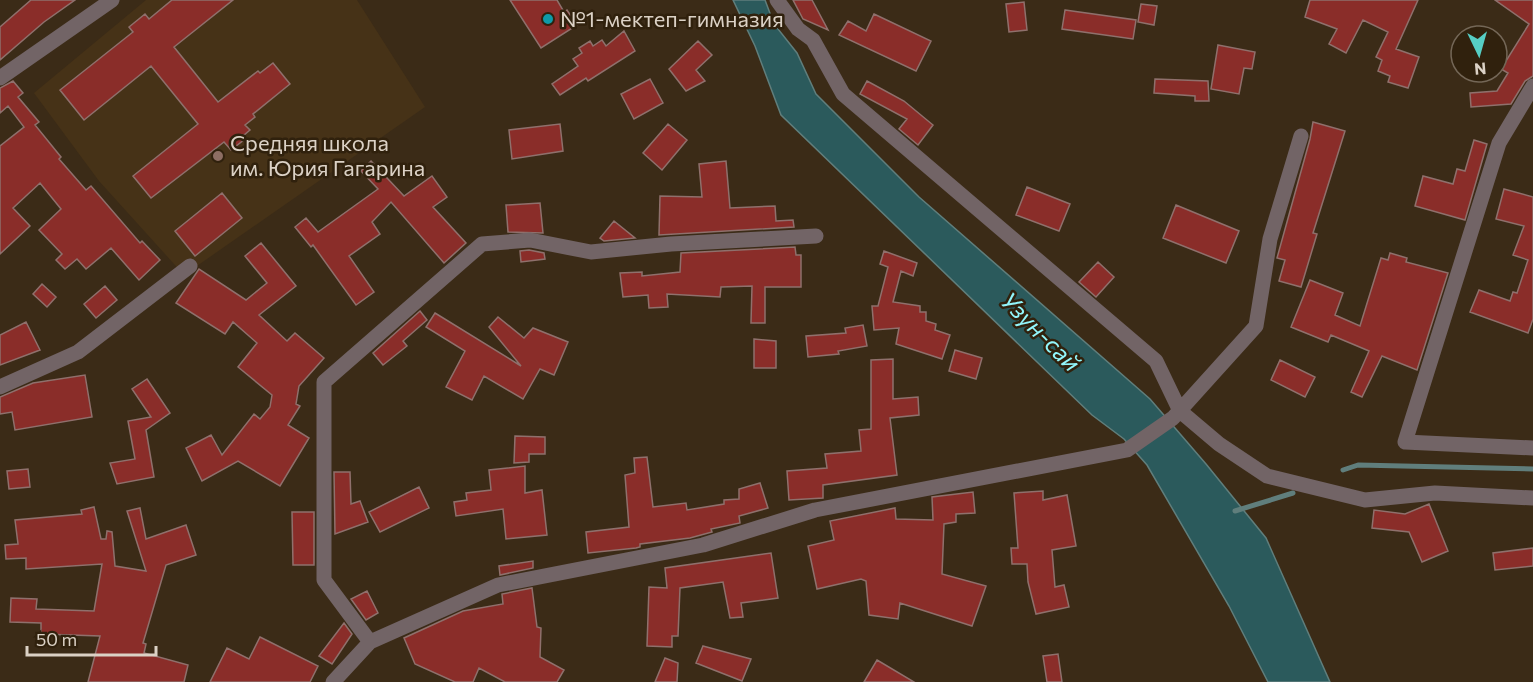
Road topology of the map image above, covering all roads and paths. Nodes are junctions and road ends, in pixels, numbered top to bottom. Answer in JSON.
{"nodes":[{"id":1,"x":112,"y":0,"type":"edge"},
{"id":2,"x":777,"y":0,"type":"edge"},
{"id":3,"x":0,"y":78,"type":"edge"},
{"id":4,"x":1533,"y":86,"type":"edge"},
{"id":5,"x":1301,"y":136,"type":"dead end"},
{"id":6,"x":816,"y":236,"type":"dead end"},
{"id":7,"x":190,"y":266,"type":"dead end"},
{"id":8,"x":0,"y":387,"type":"edge"},
{"id":9,"x":1177,"y":415,"type":"junction"},
{"id":10,"x":1533,"y":448,"type":"edge"},
{"id":11,"x":1533,"y":498,"type":"edge"},
{"id":12,"x":370,"y":642,"type":"junction"},
{"id":13,"x":333,"y":682,"type":"edge"}],
"edges":[{"from":1,"to":3,"type":"street"},
{"from":2,"to":9,"type":"street"},
{"from":4,"to":10,"type":"street"},
{"from":5,"to":9,"type":"street"},
{"from":6,"to":12,"type":"street"},
{"from":7,"to":8,"type":"street"},
{"from":9,"to":11,"type":"street"},
{"from":9,"to":12,"type":"street"},
{"from":12,"to":13,"type":"street"}]}
